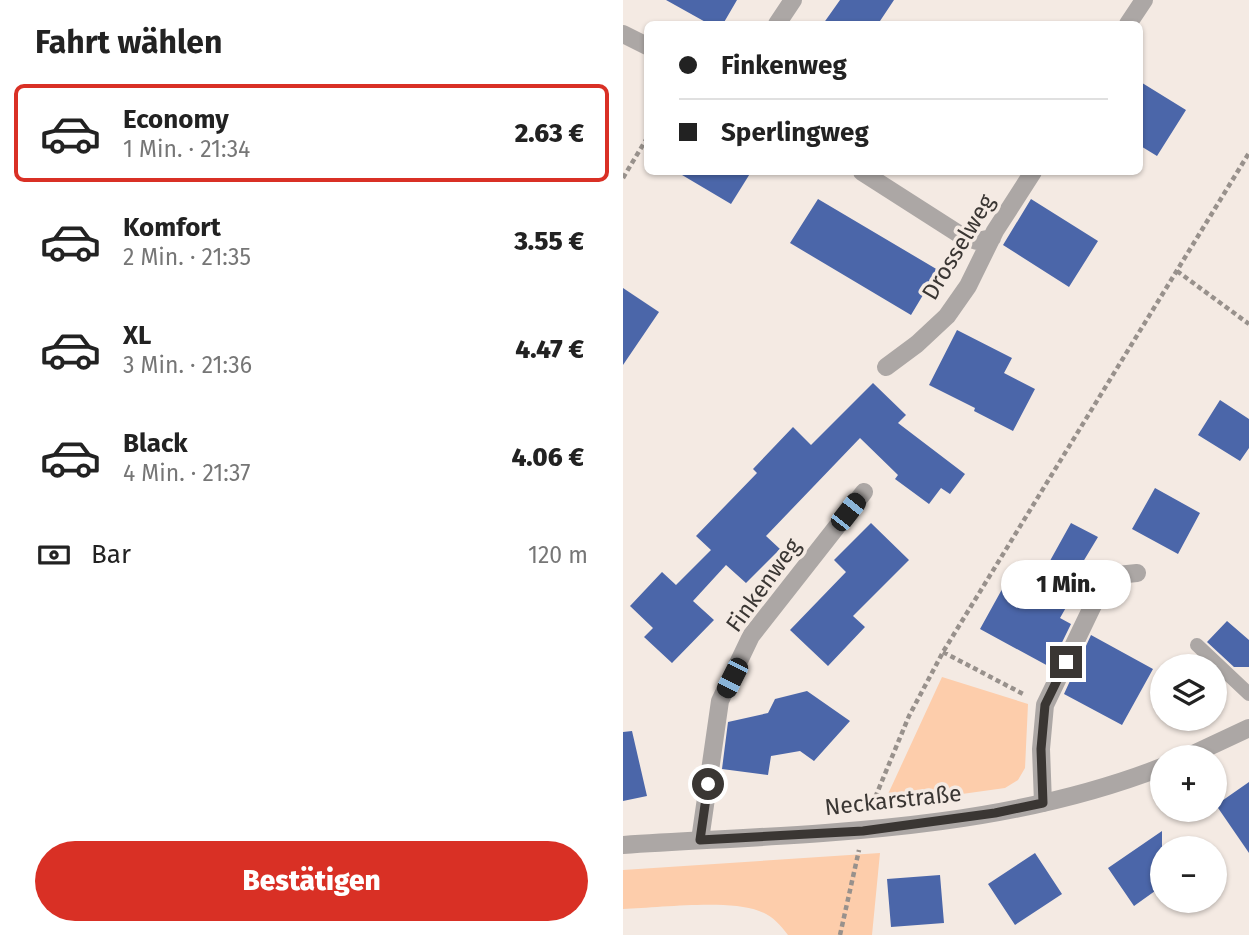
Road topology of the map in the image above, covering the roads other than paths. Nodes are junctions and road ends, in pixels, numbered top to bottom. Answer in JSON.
{"nodes":[{"id":1,"x":793,"y":0,"type":"edge"},
{"id":2,"x":1144,"y":0,"type":"edge"},
{"id":3,"x":780,"y":21,"type":"edge"},
{"id":4,"x":1130,"y":21,"type":"edge"},
{"id":5,"x":623,"y":34,"type":"edge"},
{"id":6,"x":644,"y":44,"type":"edge"},
{"id":7,"x":867,"y":175,"type":"edge"},
{"id":8,"x":1031,"y":175,"type":"edge"},
{"id":9,"x":992,"y":238,"type":"junction"},
{"id":10,"x":886,"y":367,"type":"dead end"},
{"id":11,"x":864,"y":492,"type":"dead end"},
{"id":12,"x":1137,"y":573,"type":"dead end"},
{"id":13,"x":1197,"y":645,"type":"dead end"},
{"id":14,"x":1249,"y":694,"type":"edge"},
{"id":15,"x":1249,"y":729,"type":"edge"},
{"id":16,"x":1214,"y":745,"type":"edge"},
{"id":17,"x":1150,"y":772,"type":"edge"},
{"id":18,"x":1043,"y":803,"type":"junction"},
{"id":19,"x":700,"y":840,"type":"junction"},
{"id":20,"x":623,"y":845,"type":"edge"}],
"edges":[{"from":1,"to":3,"type":"street"},
{"from":2,"to":4,"type":"street"},
{"from":5,"to":6,"type":"street"},
{"from":7,"to":9,"type":"street"},
{"from":8,"to":9,"type":"street","name":"Drosselweg"},
{"from":9,"to":10,"type":"street","name":"Drosselweg"},
{"from":11,"to":19,"type":"street","name":"Finkenweg"},
{"from":12,"to":18,"type":"street"},
{"from":13,"to":14,"type":"lane"},
{"from":15,"to":16,"type":"street"},
{"from":17,"to":18,"type":"street","name":"Neckarstraße"},
{"from":18,"to":19,"type":"street","name":"Neckarstraße"},
{"from":19,"to":20,"type":"street","name":"Neckarstraße"}]}
